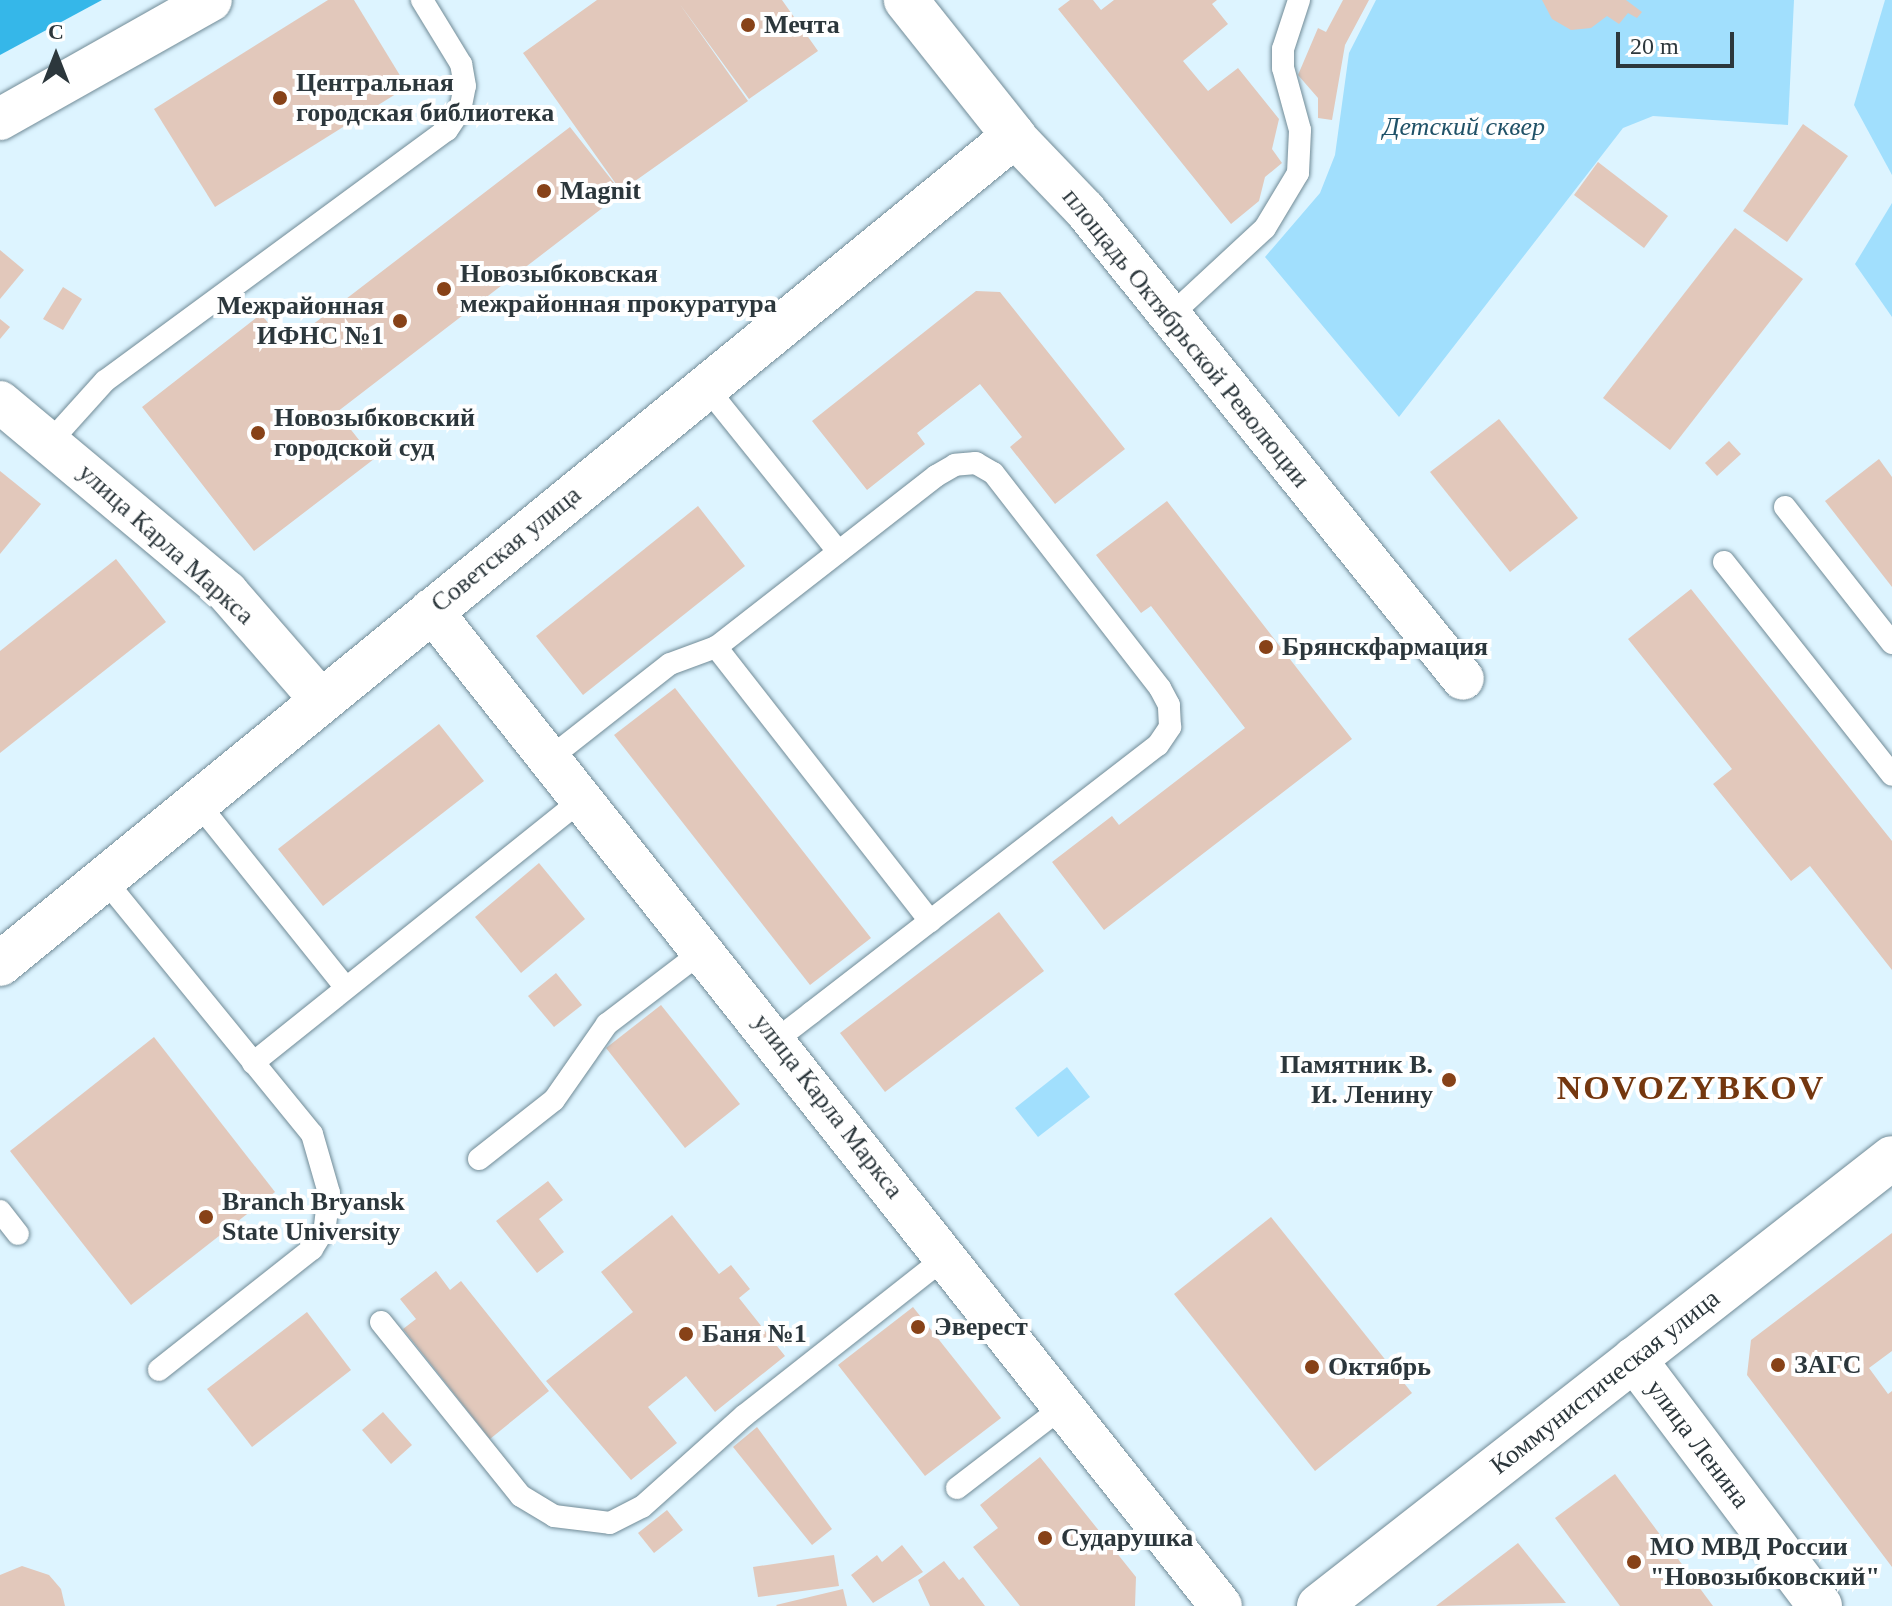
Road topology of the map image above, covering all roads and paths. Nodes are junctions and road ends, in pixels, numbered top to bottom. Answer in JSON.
{"nodes":[{"id":1,"x":211,"y":0,"type":"edge"},
{"id":2,"x":422,"y":0,"type":"edge"},
{"id":3,"x":906,"y":0,"type":"edge"},
{"id":4,"x":1299,"y":0,"type":"edge"},
{"id":5,"x":0,"y":119,"type":"edge"},
{"id":6,"x":1014,"y":136,"type":"junction"},
{"id":7,"x":1170,"y":316,"type":"junction"},
{"id":8,"x":706,"y":387,"type":"junction"},
{"id":9,"x":0,"y":402,"type":"edge"},
{"id":10,"x":50,"y":442,"type":"junction"},
{"id":11,"x":1785,"y":507,"type":"dead end"},
{"id":12,"x":838,"y":551,"type":"junction"},
{"id":13,"x":1724,"y":562,"type":"dead end"},
{"id":14,"x":431,"y":610,"type":"junction"},
{"id":15,"x":1892,"y":643,"type":"edge"},
{"id":16,"x":716,"y":647,"type":"junction"},
{"id":17,"x":1463,"y":679,"type":"dead end"},
{"id":18,"x":320,"y":699,"type":"junction"},
{"id":19,"x":550,"y":758,"type":"junction"},
{"id":20,"x":1892,"y":775,"type":"edge"},
{"id":21,"x":582,"y":799,"type":"junction"},
{"id":22,"x":197,"y":802,"type":"junction"},
{"id":23,"x":104,"y":879,"type":"junction"},
{"id":24,"x":930,"y":921,"type":"junction"},
{"id":25,"x":704,"y":950,"type":"junction"},
{"id":26,"x":0,"y":964,"type":"edge"},
{"id":27,"x":346,"y":988,"type":"junction"},
{"id":28,"x":776,"y":1040,"type":"junction"},
{"id":29,"x":253,"y":1063,"type":"junction"},
{"id":30,"x":1892,"y":1158,"type":"edge"},
{"id":31,"x":479,"y":1159,"type":"dead end"},
{"id":32,"x":0,"y":1211,"type":"edge"},
{"id":33,"x":18,"y":1234,"type":"dead end"},
{"id":34,"x":947,"y":1256,"type":"junction"},
{"id":35,"x":381,"y":1322,"type":"dead end"},
{"id":36,"x":1634,"y":1359,"type":"junction"},
{"id":37,"x":159,"y":1370,"type":"dead end"},
{"id":38,"x":1064,"y":1406,"type":"junction"},
{"id":39,"x":957,"y":1488,"type":"dead end"},
{"id":40,"x":1221,"y":1606,"type":"edge"},
{"id":41,"x":1319,"y":1606,"type":"edge"},
{"id":42,"x":1820,"y":1606,"type":"edge"}],
"edges":[{"from":1,"to":5,"type":"street"},
{"from":2,"to":10,"type":"lane"},
{"from":3,"to":6,"type":"main road","name":"площадь Октябрьской Революции"},
{"from":4,"to":7,"type":"lane"},
{"from":6,"to":7,"type":"street","name":"площадь Октябрьской Революции"},
{"from":6,"to":8,"type":"main road","name":"Советская улица"},
{"from":7,"to":17,"type":"street","name":"площадь Октябрьской Революции"},
{"from":8,"to":12,"type":"lane"},
{"from":8,"to":14,"type":"main road","name":"Советская улица"},
{"from":9,"to":10,"type":"street","name":"улица Карла Маркса"},
{"from":10,"to":18,"type":"street","name":"улица Карла Маркса"},
{"from":11,"to":15,"type":"lane"},
{"from":12,"to":16,"type":"lane"},
{"from":12,"to":24,"type":"lane"},
{"from":13,"to":20,"type":"lane"},
{"from":14,"to":18,"type":"main road","name":"Советская улица"},
{"from":14,"to":19,"type":"street","name":"улица Карла Маркса"},
{"from":16,"to":19,"type":"lane"},
{"from":16,"to":24,"type":"lane"},
{"from":18,"to":22,"type":"main road","name":"Советская улица"},
{"from":19,"to":21,"type":"street","name":"улица Карла Маркса"},
{"from":21,"to":25,"type":"street","name":"улица Карла Маркса"},
{"from":21,"to":27,"type":"lane"},
{"from":22,"to":23,"type":"main road","name":"Советская улица"},
{"from":22,"to":27,"type":"lane"},
{"from":23,"to":26,"type":"main road","name":"Советская улица"},
{"from":23,"to":29,"type":"lane"},
{"from":24,"to":28,"type":"lane"},
{"from":25,"to":28,"type":"street","name":"улица Карла Маркса"},
{"from":25,"to":31,"type":"lane"},
{"from":27,"to":29,"type":"lane"},
{"from":28,"to":34,"type":"street","name":"улица Карла Маркса"},
{"from":29,"to":37,"type":"lane"},
{"from":30,"to":36,"type":"main road","name":"Коммунистическая улица"},
{"from":32,"to":33,"type":"lane"},
{"from":34,"to":35,"type":"lane"},
{"from":34,"to":38,"type":"street","name":"улица Карла Маркса"},
{"from":36,"to":41,"type":"main road","name":"Коммунистическая улица"},
{"from":36,"to":42,"type":"main road","name":"улица Ленина"},
{"from":38,"to":39,"type":"lane"},
{"from":38,"to":40,"type":"street","name":"улица Карла Маркса"}]}
